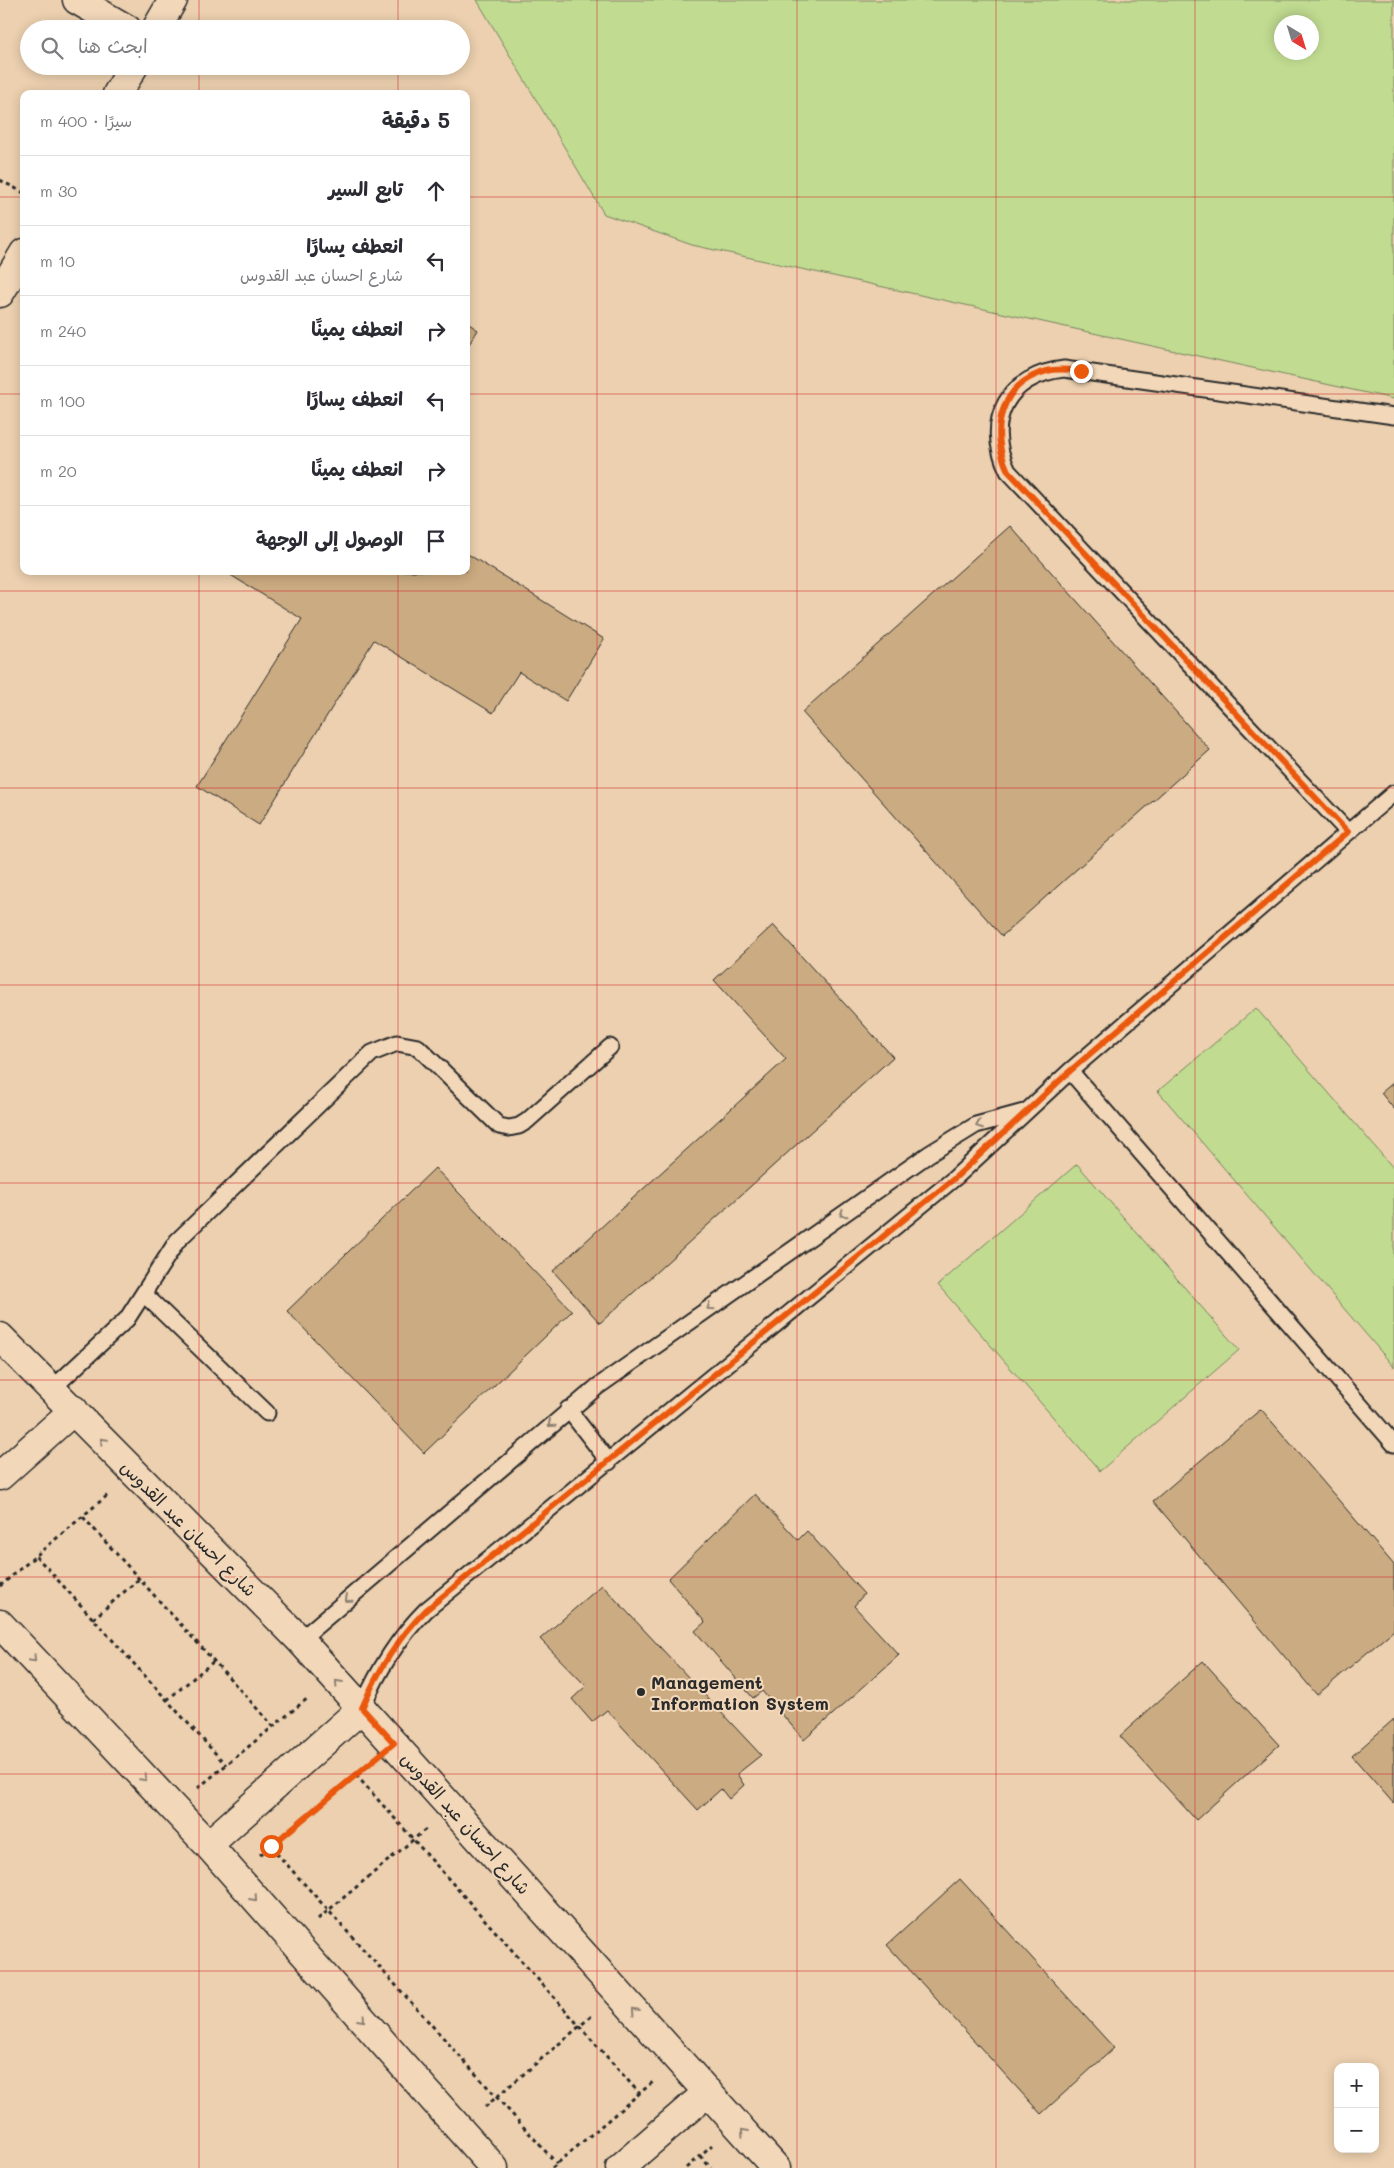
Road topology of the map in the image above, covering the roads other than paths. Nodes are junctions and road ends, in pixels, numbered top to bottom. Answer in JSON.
{"nodes":[{"id":1,"x":77,"y":0,"type":"edge"},
{"id":2,"x":173,"y":0,"type":"edge"},
{"id":3,"x":111,"y":20,"type":"edge"},
{"id":4,"x":161,"y":20,"type":"edge"},
{"id":5,"x":129,"y":75,"type":"edge"},
{"id":6,"x":119,"y":90,"type":"edge"},
{"id":7,"x":20,"y":260,"type":"edge"},
{"id":8,"x":0,"y":293,"type":"edge"},
{"id":9,"x":1394,"y":416,"type":"edge"},
{"id":10,"x":1394,"y":793,"type":"edge"},
{"id":11,"x":1348,"y":832,"type":"junction"},
{"id":12,"x":610,"y":1047,"type":"dead end"},
{"id":13,"x":1070,"y":1071,"type":"junction"},
{"id":14,"x":1025,"y":1111,"type":"junction"},
{"id":15,"x":144,"y":1294,"type":"junction"},
{"id":16,"x":0,"y":1337,"type":"edge"},
{"id":17,"x":52,"y":1388,"type":"junction"},
{"id":18,"x":568,"y":1409,"type":"junction"},
{"id":19,"x":74,"y":1410,"type":"junction"},
{"id":20,"x":267,"y":1413,"type":"dead end"},
{"id":21,"x":1394,"y":1444,"type":"edge"},
{"id":22,"x":609,"y":1462,"type":"junction"},
{"id":23,"x":0,"y":1476,"type":"edge"},
{"id":24,"x":0,"y":1624,"type":"edge"},
{"id":25,"x":300,"y":1640,"type":"junction"},
{"id":26,"x":362,"y":1708,"type":"junction"},
{"id":27,"x":208,"y":1846,"type":"junction"},
{"id":28,"x":708,"y":2092,"type":"junction"},
{"id":29,"x":494,"y":2168,"type":"edge"},
{"id":30,"x":620,"y":2168,"type":"edge"},
{"id":31,"x":776,"y":2168,"type":"edge"}],
"edges":[{"from":1,"to":3,"type":"street"},
{"from":2,"to":4,"type":"street"},
{"from":5,"to":6,"type":"street"},
{"from":7,"to":8,"type":"street"},
{"from":9,"to":11,"type":"lane"},
{"from":10,"to":11,"type":"lane"},
{"from":11,"to":13,"type":"lane"},
{"from":12,"to":15,"type":"lane"},
{"from":13,"to":14,"type":"lane"},
{"from":13,"to":21,"type":"lane"},
{"from":14,"to":18,"type":"lane","one_way":true},
{"from":14,"to":22,"type":"lane"},
{"from":15,"to":17,"type":"lane"},
{"from":15,"to":20,"type":"lane"},
{"from":16,"to":17,"type":"street","name":"شارع احسان عبد القدوس"},
{"from":17,"to":19,"type":"street","name":"شارع احسان عبد القدوس"},
{"from":18,"to":22,"type":"lane"},
{"from":18,"to":25,"type":"lane","one_way":true},
{"from":19,"to":23,"type":"street"},
{"from":25,"to":19,"type":"street","name":"شارع احسان عبد القدوس","one_way":true},
{"from":22,"to":26,"type":"lane"},
{"from":24,"to":27,"type":"street","one_way":true},
{"from":26,"to":25,"type":"street","name":"شارع احسان عبد القدوس","one_way":true},
{"from":26,"to":27,"type":"street"},
{"from":28,"to":26,"type":"street","name":"شارع احسان عبد القدوس","one_way":true},
{"from":27,"to":29,"type":"street","one_way":true},
{"from":28,"to":30,"type":"street"},
{"from":31,"to":28,"type":"street","name":"شارع احسان عبد القدوس","one_way":true}]}
